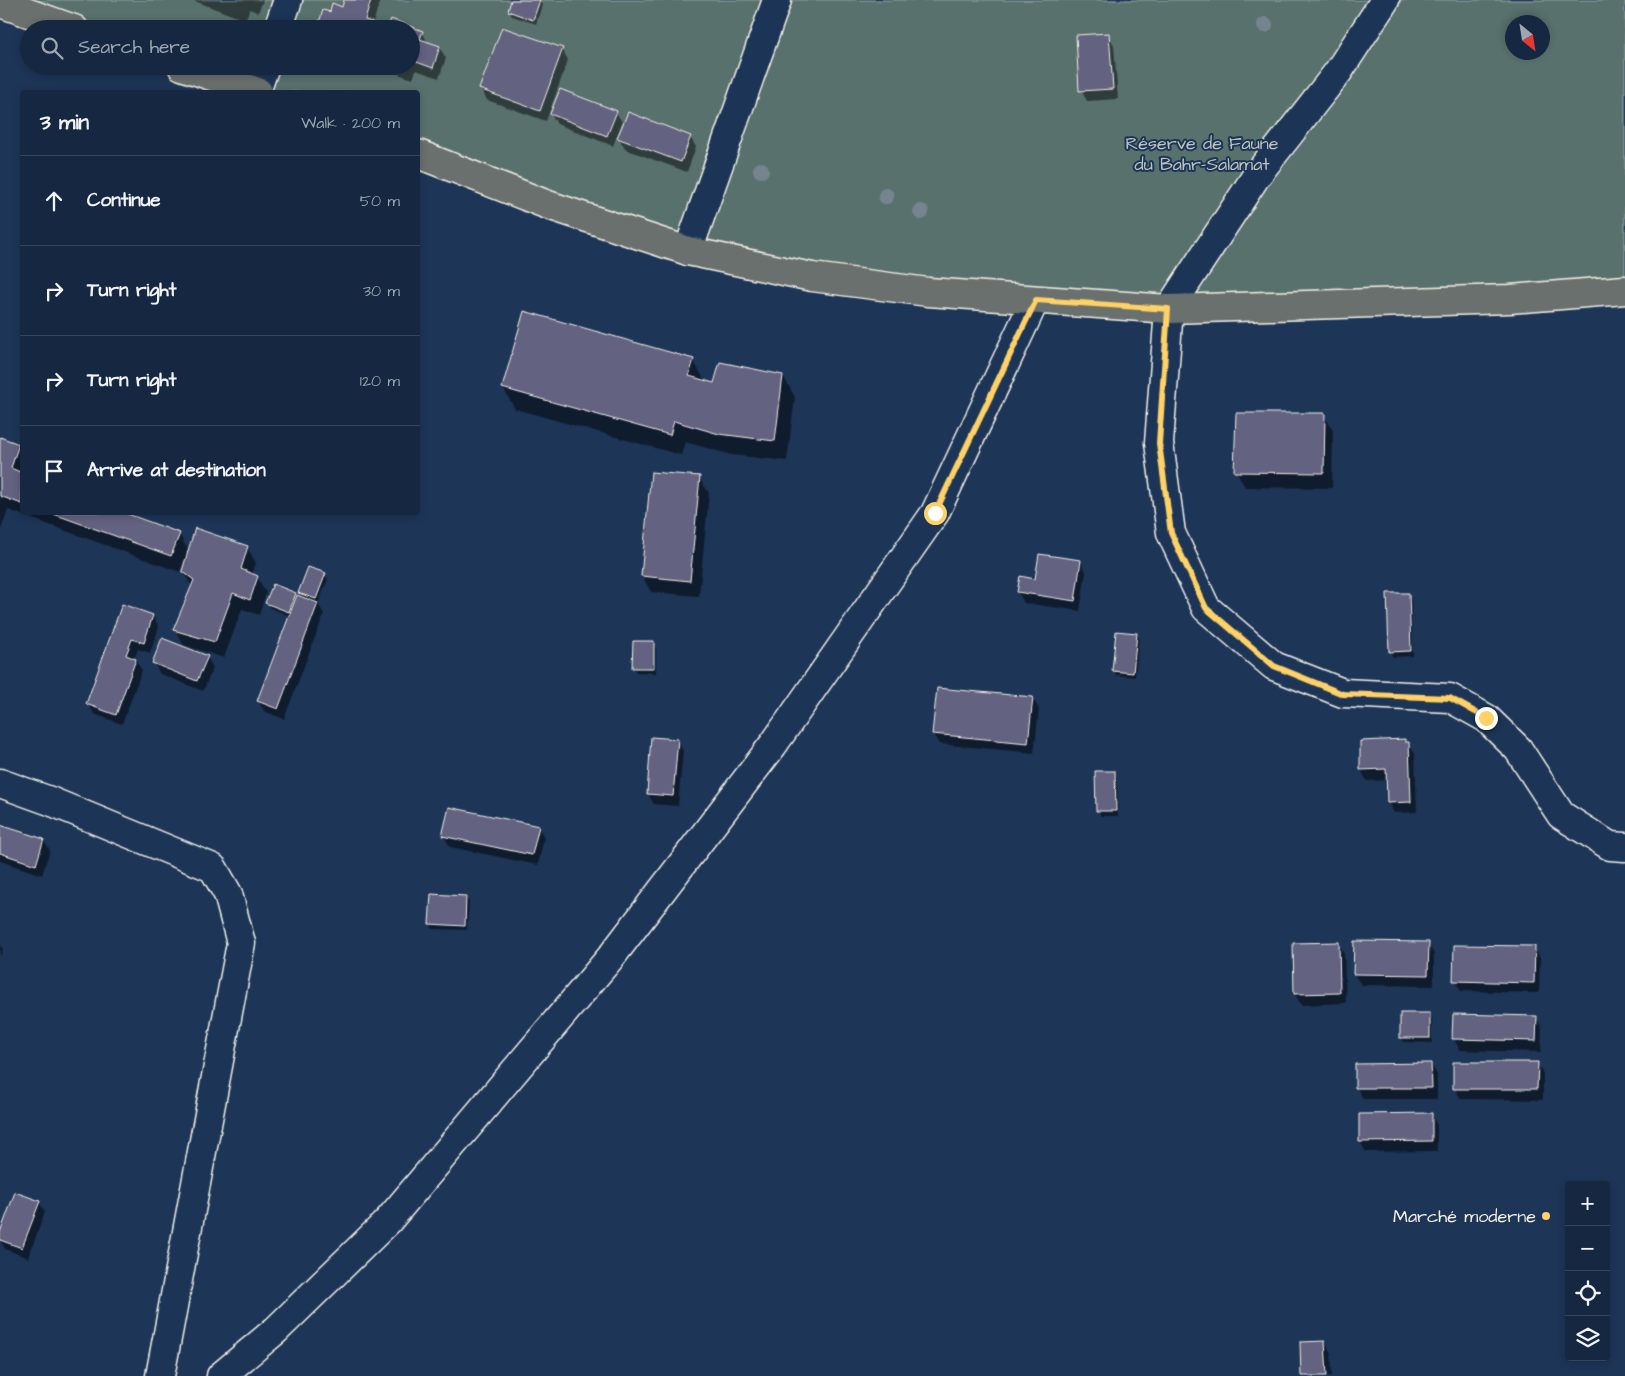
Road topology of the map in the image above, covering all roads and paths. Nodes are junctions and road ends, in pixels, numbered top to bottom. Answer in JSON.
{"nodes":[{"id":1,"x":288,"y":0,"type":"edge"},
{"id":2,"x":777,"y":0,"type":"edge"},
{"id":3,"x":1385,"y":0,"type":"edge"},
{"id":4,"x":0,"y":2,"type":"edge"},
{"id":5,"x":49,"y":20,"type":"edge"},
{"id":6,"x":281,"y":20,"type":"edge"},
{"id":7,"x":208,"y":75,"type":"edge"},
{"id":8,"x":262,"y":75,"type":"edge"},
{"id":9,"x":251,"y":90,"type":"edge"},
{"id":10,"x":258,"y":90,"type":"edge"},
{"id":11,"x":420,"y":155,"type":"edge"},
{"id":12,"x":688,"y":251,"type":"junction"},
{"id":13,"x":1625,"y":290,"type":"edge"},
{"id":14,"x":1036,"y":300,"type":"junction"},
{"id":15,"x":1168,"y":309,"type":"junction"},
{"id":16,"x":0,"y":783,"type":"edge"},
{"id":17,"x":1625,"y":848,"type":"edge"},
{"id":18,"x":160,"y":1376,"type":"edge"},
{"id":19,"x":221,"y":1376,"type":"edge"}],
"edges":[{"from":1,"to":6,"type":"street"},
{"from":2,"to":12,"type":"street"},
{"from":3,"to":15,"type":"street"},
{"from":4,"to":5,"type":"main road"},
{"from":7,"to":9,"type":"main road"},
{"from":8,"to":10,"type":"street"},
{"from":11,"to":12,"type":"main road"},
{"from":12,"to":14,"type":"main road"},
{"from":13,"to":15,"type":"main road"},
{"from":14,"to":15,"type":"main road"},
{"from":14,"to":19,"type":"street"},
{"from":15,"to":17,"type":"street"},
{"from":16,"to":18,"type":"street"}]}
